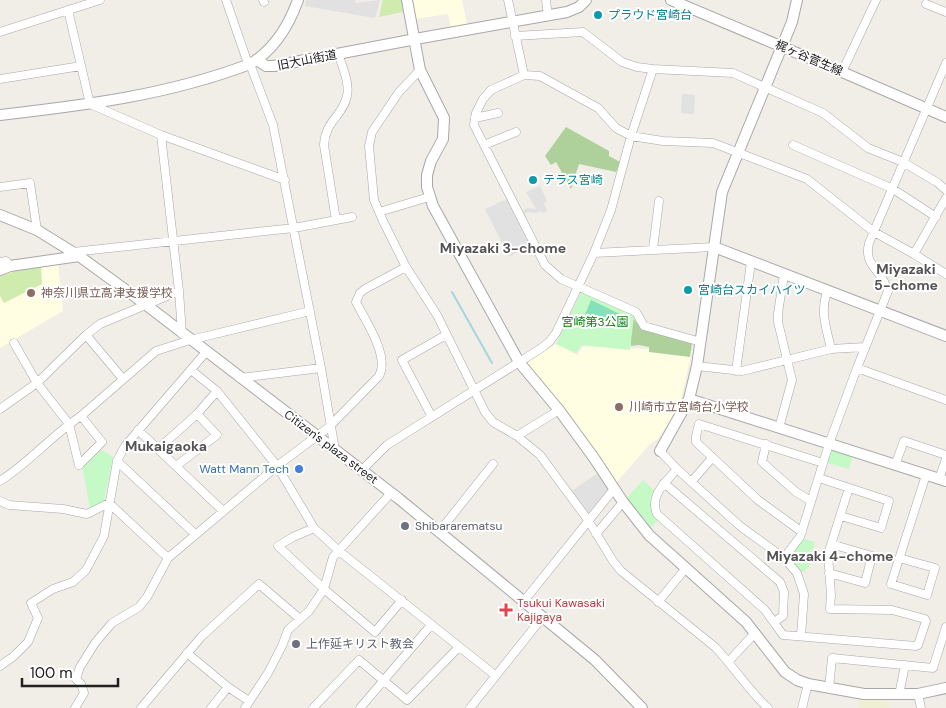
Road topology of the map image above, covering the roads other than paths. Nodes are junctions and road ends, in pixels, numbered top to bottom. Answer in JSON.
{"nodes":[{"id":1,"x":100,"y":0,"type":"edge"},
{"id":2,"x":226,"y":0,"type":"edge"},
{"id":3,"x":298,"y":0,"type":"edge"},
{"id":4,"x":408,"y":0,"type":"edge"},
{"id":5,"x":508,"y":0,"type":"edge"},
{"id":6,"x":546,"y":0,"type":"edge"},
{"id":7,"x":586,"y":0,"type":"edge"},
{"id":8,"x":671,"y":0,"type":"edge"},
{"id":9,"x":797,"y":0,"type":"edge"},
{"id":10,"x":876,"y":0,"type":"edge"},
{"id":11,"x":926,"y":4,"type":"dead end"},
{"id":12,"x":68,"y":10,"type":"junction"},
{"id":13,"x":946,"y":12,"type":"edge"},
{"id":14,"x":548,"y":16,"type":"junction"},
{"id":15,"x":512,"y":22,"type":"junction"},
{"id":16,"x":0,"y":32,"type":"edge"},
{"id":17,"x":515,"y":36,"type":"junction"},
{"id":18,"x":414,"y":39,"type":"junction"},
{"id":19,"x":782,"y":46,"type":"junction"},
{"id":20,"x":269,"y":49,"type":"junction"},
{"id":21,"x":338,"y":54,"type":"junction"},
{"id":22,"x":254,"y":62,"type":"junction"},
{"id":23,"x":284,"y":63,"type":"junction"},
{"id":24,"x":946,"y":63,"type":"edge"},
{"id":25,"x":81,"y":66,"type":"junction"},
{"id":26,"x":653,"y":69,"type":"junction"},
{"id":27,"x":420,"y":70,"type":"junction"},
{"id":28,"x":842,"y":72,"type":"junction"},
{"id":29,"x":524,"y":75,"type":"junction"},
{"id":30,"x":0,"y":79,"type":"edge"},
{"id":31,"x":766,"y":87,"type":"junction"},
{"id":32,"x":90,"y":104,"type":"junction"},
{"id":33,"x":926,"y":109,"type":"junction"},
{"id":34,"x":498,"y":113,"type":"dead end"},
{"id":35,"x":0,"y":115,"type":"edge"},
{"id":36,"x":946,"y":117,"type":"edge"},
{"id":37,"x":475,"y":118,"type":"junction"},
{"id":38,"x":516,"y":132,"type":"dead end"},
{"id":39,"x":161,"y":135,"type":"junction"},
{"id":40,"x":631,"y":136,"type":"junction"},
{"id":41,"x":484,"y":145,"type":"junction"},
{"id":42,"x":793,"y":145,"type":"dead end"},
{"id":43,"x":738,"y":152,"type":"junction"},
{"id":44,"x":904,"y":162,"type":"junction"},
{"id":45,"x":285,"y":180,"type":"junction"},
{"id":46,"x":0,"y":186,"type":"edge"},
{"id":47,"x":893,"y":189,"type":"junction"},
{"id":48,"x":946,"y":190,"type":"edge"},
{"id":49,"x":429,"y":197,"type":"junction"},
{"id":50,"x":946,"y":198,"type":"edge"},
{"id":51,"x":659,"y":201,"type":"dead end"},
{"id":52,"x":379,"y":212,"type":"junction"},
{"id":53,"x":0,"y":215,"type":"edge"},
{"id":54,"x":352,"y":217,"type":"dead end"},
{"id":55,"x":936,"y":217,"type":"junction"},
{"id":56,"x":336,"y":220,"type":"junction"},
{"id":57,"x":294,"y":228,"type":"junction"},
{"id":58,"x":37,"y":230,"type":"junction"},
{"id":59,"x":874,"y":232,"type":"junction"},
{"id":60,"x":173,"y":242,"type":"junction"},
{"id":61,"x":714,"y":247,"type":"junction"},
{"id":62,"x":653,"y":249,"type":"junction"},
{"id":63,"x":594,"y":253,"type":"junction"},
{"id":64,"x":76,"y":254,"type":"junction"},
{"id":65,"x":914,"y":254,"type":"junction"},
{"id":66,"x":751,"y":262,"type":"junction"},
{"id":67,"x":3,"y":266,"type":"edge"},
{"id":68,"x":406,"y":267,"type":"junction"},
{"id":69,"x":946,"y":274,"type":"edge"},
{"id":70,"x":784,"y":275,"type":"junction"},
{"id":71,"x":578,"y":286,"type":"junction"},
{"id":72,"x":179,"y":291,"type":"junction"},
{"id":73,"x":827,"y":291,"type":"junction"},
{"id":74,"x":145,"y":304,"type":"junction"},
{"id":75,"x":310,"y":311,"type":"junction"},
{"id":76,"x":880,"y":311,"type":"junction"},
{"id":77,"x":86,"y":335,"type":"junction"},
{"id":78,"x":446,"y":335,"type":"junction"},
{"id":79,"x":946,"y":336,"type":"edge"},
{"id":80,"x":186,"y":337,"type":"junction"},
{"id":81,"x":701,"y":342,"type":"junction"},
{"id":82,"x":14,"y":343,"type":"dead end"},
{"id":83,"x":865,"y":347,"type":"junction"},
{"id":84,"x":830,"y":349,"type":"junction"},
{"id":85,"x":206,"y":352,"type":"junction"},
{"id":86,"x":788,"y":360,"type":"junction"},
{"id":87,"x":519,"y":362,"type":"junction"},
{"id":88,"x":697,"y":366,"type":"junction"},
{"id":89,"x":322,"y":368,"type":"junction"},
{"id":90,"x":857,"y":368,"type":"junction"},
{"id":91,"x":191,"y":370,"type":"junction"},
{"id":92,"x":736,"y":371,"type":"junction"},
{"id":93,"x":240,"y":378,"type":"junction"},
{"id":94,"x":123,"y":379,"type":"junction"},
{"id":95,"x":37,"y":383,"type":"junction"},
{"id":96,"x":474,"y":390,"type":"junction"},
{"id":97,"x":218,"y":391,"type":"junction"},
{"id":98,"x":689,"y":399,"type":"junction"},
{"id":99,"x":946,"y":400,"type":"edge"},
{"id":100,"x":0,"y":409,"type":"edge"},
{"id":101,"x":559,"y":410,"type":"junction"},
{"id":102,"x":196,"y":414,"type":"junction"},
{"id":103,"x":81,"y":416,"type":"junction"},
{"id":104,"x":432,"y":417,"type":"junction"},
{"id":105,"x":332,"y":423,"type":"junction"},
{"id":106,"x":69,"y":424,"type":"junction"},
{"id":107,"x":779,"y":428,"type":"junction"},
{"id":108,"x":138,"y":430,"type":"junction"},
{"id":109,"x":317,"y":436,"type":"junction"},
{"id":110,"x":517,"y":436,"type":"junction"},
{"id":111,"x":766,"y":444,"type":"junction"},
{"id":112,"x":829,"y":444,"type":"junction"},
{"id":113,"x":158,"y":449,"type":"junction"},
{"id":114,"x":335,"y":450,"type":"junction"},
{"id":115,"x":660,"y":451,"type":"joint"},
{"id":116,"x":946,"y":457,"type":"edge"},
{"id":117,"x":712,"y":458,"type":"junction"},
{"id":118,"x":117,"y":461,"type":"junction"},
{"id":119,"x":493,"y":464,"type":"dead end"},
{"id":120,"x":823,"y":464,"type":"junction"},
{"id":121,"x":895,"y":465,"type":"junction"},
{"id":122,"x":176,"y":466,"type":"junction"},
{"id":123,"x":277,"y":466,"type":"junction"},
{"id":124,"x":677,"y":468,"type":"junction"},
{"id":125,"x":362,"y":470,"type":"junction"},
{"id":126,"x":926,"y":475,"type":"junction"},
{"id":127,"x":819,"y":478,"type":"junction"},
{"id":128,"x":942,"y":480,"type":"edge"},
{"id":129,"x":0,"y":481,"type":"edge"},
{"id":130,"x":692,"y":481,"type":"junction"},
{"id":131,"x":664,"y":483,"type":"junction"},
{"id":132,"x":849,"y":488,"type":"junction"},
{"id":133,"x":614,"y":489,"type":"junction"},
{"id":134,"x":391,"y":493,"type":"junction"},
{"id":135,"x":811,"y":501,"type":"junction"},
{"id":136,"x":0,"y":502,"type":"edge"},
{"id":137,"x":623,"y":502,"type":"junction"},
{"id":138,"x":109,"y":503,"type":"junction"},
{"id":139,"x":223,"y":511,"type":"junction"},
{"id":140,"x":841,"y":516,"type":"junction"},
{"id":141,"x":588,"y":520,"type":"junction"},
{"id":142,"x":314,"y":528,"type":"junction"},
{"id":143,"x":438,"y":532,"type":"junction"},
{"id":144,"x":802,"y":532,"type":"junction"},
{"id":145,"x":195,"y":534,"type":"junction"},
{"id":146,"x":596,"y":534,"type":"junction"},
{"id":147,"x":830,"y":544,"type":"junction"},
{"id":148,"x":339,"y":551,"type":"junction"},
{"id":149,"x":168,"y":558,"type":"junction"},
{"id":150,"x":784,"y":558,"type":"junction"},
{"id":151,"x":900,"y":558,"type":"junction"},
{"id":152,"x":686,"y":568,"type":"junction"},
{"id":153,"x":829,"y":573,"type":"junction"},
{"id":154,"x":324,"y":589,"type":"junction"},
{"id":155,"x":402,"y":600,"type":"junction"},
{"id":156,"x":524,"y":601,"type":"junction"},
{"id":157,"x":658,"y":602,"type":"junction"},
{"id":158,"x":542,"y":618,"type":"junction"},
{"id":159,"x":300,"y":619,"type":"junction"},
{"id":160,"x":774,"y":622,"type":"junction"},
{"id":161,"x":431,"y":625,"type":"junction"},
{"id":162,"x":946,"y":627,"type":"edge"},
{"id":163,"x":755,"y":633,"type":"junction"},
{"id":164,"x":801,"y":636,"type":"junction"},
{"id":165,"x":944,"y":638,"type":"edge"},
{"id":166,"x":459,"y":647,"type":"junction"},
{"id":167,"x":187,"y":653,"type":"junction"},
{"id":168,"x":729,"y":661,"type":"junction"},
{"id":169,"x":905,"y":665,"type":"junction"},
{"id":170,"x":0,"y":666,"type":"edge"},
{"id":171,"x":496,"y":676,"type":"junction"},
{"id":172,"x":384,"y":681,"type":"junction"},
{"id":173,"x":808,"y":684,"type":"junction"},
{"id":174,"x":228,"y":687,"type":"junction"},
{"id":175,"x":829,"y":688,"type":"junction"},
{"id":176,"x":946,"y":688,"type":"edge"},
{"id":177,"x":918,"y":694,"type":"junction"},
{"id":178,"x":899,"y":695,"type":"junction"},
{"id":179,"x":247,"y":705,"type":"edge"},
{"id":180,"x":473,"y":707,"type":"edge"},
{"id":181,"x":75,"y":708,"type":"edge"},
{"id":182,"x":140,"y":708,"type":"edge"},
{"id":183,"x":210,"y":708,"type":"edge"},
{"id":184,"x":313,"y":708,"type":"edge"},
{"id":185,"x":360,"y":708,"type":"edge"},
{"id":186,"x":642,"y":708,"type":"edge"},
{"id":187,"x":768,"y":708,"type":"edge"},
{"id":188,"x":802,"y":708,"type":"edge"},
{"id":189,"x":921,"y":708,"type":"edge"}],
"edges":[{"from":1,"to":12,"type":"street"},
{"from":2,"to":22,"type":"street"},
{"from":3,"to":20,"type":"street"},
{"from":4,"to":18,"type":"street"},
{"from":5,"to":15,"type":"street"},
{"from":6,"to":14,"type":"street"},
{"from":7,"to":14,"type":"street","name":"旧大山街道"},
{"from":8,"to":19,"type":"street","name":"梶ヶ谷菅生線"},
{"from":9,"to":19,"type":"street"},
{"from":10,"to":28,"type":"street"},
{"from":11,"to":13,"type":"street"},
{"from":12,"to":16,"type":"street"},
{"from":12,"to":25,"type":"street"},
{"from":14,"to":15,"type":"street","name":"旧大山街道"},
{"from":15,"to":17,"type":"street"},
{"from":15,"to":18,"type":"street","name":"旧大山街道"},
{"from":17,"to":26,"type":"street"},
{"from":17,"to":29,"type":"street"},
{"from":18,"to":21,"type":"street","name":"旧大山街道"},
{"from":18,"to":27,"type":"street"},
{"from":19,"to":28,"type":"street","name":"梶ヶ谷菅生線"},
{"from":19,"to":31,"type":"street"},
{"from":20,"to":22,"type":"street"},
{"from":20,"to":23,"type":"street"},
{"from":21,"to":23,"type":"street","name":"旧大山街道"},
{"from":21,"to":56,"type":"street"},
{"from":22,"to":23,"type":"street","name":"旧大山街道"},
{"from":22,"to":32,"type":"street","name":"旧大山街道"},
{"from":22,"to":45,"type":"street"},
{"from":24,"to":33,"type":"street"},
{"from":25,"to":30,"type":"street"},
{"from":25,"to":32,"type":"street"},
{"from":26,"to":31,"type":"street"},
{"from":26,"to":40,"type":"street"},
{"from":27,"to":49,"type":"street"},
{"from":27,"to":52,"type":"street"},
{"from":28,"to":33,"type":"street","name":"梶ヶ谷菅生線"},
{"from":29,"to":37,"type":"street"},
{"from":29,"to":40,"type":"street"},
{"from":31,"to":43,"type":"street"},
{"from":31,"to":44,"type":"street"},
{"from":32,"to":35,"type":"street","name":"旧大山街道"},
{"from":32,"to":39,"type":"street"},
{"from":33,"to":36,"type":"street","name":"梶ヶ谷菅生線"},
{"from":33,"to":44,"type":"street"},
{"from":34,"to":37,"type":"street"},
{"from":37,"to":41,"type":"street"},
{"from":38,"to":41,"type":"street"},
{"from":39,"to":45,"type":"street"},
{"from":39,"to":60,"type":"street"},
{"from":40,"to":43,"type":"street"},
{"from":40,"to":63,"type":"street"},
{"from":41,"to":71,"type":"street"},
{"from":42,"to":47,"type":"street"},
{"from":43,"to":59,"type":"street"},
{"from":43,"to":61,"type":"street"},
{"from":44,"to":47,"type":"street"},
{"from":44,"to":48,"type":"street"},
{"from":45,"to":57,"type":"street"},
{"from":46,"to":58,"type":"street"},
{"from":47,"to":55,"type":"street"},
{"from":47,"to":59,"type":"street"},
{"from":49,"to":52,"type":"street"},
{"from":49,"to":87,"type":"street"},
{"from":50,"to":55,"type":"street"},
{"from":51,"to":62,"type":"street"},
{"from":52,"to":68,"type":"street"},
{"from":53,"to":58,"type":"street","name":"Citizen's plaza street"},
{"from":54,"to":56,"type":"street"},
{"from":55,"to":65,"type":"street"},
{"from":56,"to":57,"type":"street"},
{"from":57,"to":60,"type":"street"},
{"from":57,"to":75,"type":"street"},
{"from":58,"to":64,"type":"street","name":"Citizen's plaza street"},
{"from":59,"to":65,"type":"street"},
{"from":59,"to":76,"type":"street"},
{"from":60,"to":64,"type":"street"},
{"from":60,"to":72,"type":"street"},
{"from":61,"to":62,"type":"street"},
{"from":61,"to":66,"type":"street"},
{"from":61,"to":81,"type":"street"},
{"from":62,"to":63,"type":"street"},
{"from":63,"to":71,"type":"street"},
{"from":64,"to":67,"type":"street"},
{"from":64,"to":74,"type":"street","name":"Citizen's plaza street"},
{"from":65,"to":69,"type":"street"},
{"from":66,"to":70,"type":"street"},
{"from":66,"to":92,"type":"street"},
{"from":68,"to":78,"type":"street"},
{"from":68,"to":105,"type":"street"},
{"from":70,"to":73,"type":"street"},
{"from":70,"to":86,"type":"street"},
{"from":71,"to":81,"type":"street"},
{"from":71,"to":87,"type":"street"},
{"from":72,"to":74,"type":"street"},
{"from":72,"to":80,"type":"street"},
{"from":73,"to":76,"type":"street"},
{"from":73,"to":84,"type":"street"},
{"from":74,"to":77,"type":"street"},
{"from":74,"to":80,"type":"street","name":"Citizen's plaza street"},
{"from":75,"to":80,"type":"street"},
{"from":75,"to":89,"type":"street"},
{"from":76,"to":79,"type":"street"},
{"from":76,"to":83,"type":"street"},
{"from":77,"to":94,"type":"street"},
{"from":77,"to":95,"type":"street"},
{"from":78,"to":96,"type":"street"},
{"from":78,"to":104,"type":"street"},
{"from":80,"to":85,"type":"street","name":"Citizen's plaza street"},
{"from":80,"to":94,"type":"street"},
{"from":81,"to":88,"type":"street"},
{"from":82,"to":95,"type":"street"},
{"from":83,"to":84,"type":"street"},
{"from":83,"to":90,"type":"street"},
{"from":84,"to":86,"type":"street"},
{"from":85,"to":91,"type":"street"},
{"from":85,"to":93,"type":"street","name":"Citizen's plaza street"},
{"from":86,"to":92,"type":"street"},
{"from":86,"to":107,"type":"street"},
{"from":87,"to":96,"type":"street"},
{"from":87,"to":101,"type":"street"},
{"from":88,"to":92,"type":"street"},
{"from":88,"to":98,"type":"street"},
{"from":89,"to":93,"type":"street"},
{"from":89,"to":105,"type":"street"},
{"from":90,"to":99,"type":"street"},
{"from":90,"to":112,"type":"street"},
{"from":91,"to":97,"type":"street"},
{"from":91,"to":108,"type":"street"},
{"from":93,"to":109,"type":"street","name":"Citizen's plaza street"},
{"from":94,"to":103,"type":"street"},
{"from":95,"to":100,"type":"street"},
{"from":95,"to":106,"type":"street"},
{"from":96,"to":104,"type":"street"},
{"from":96,"to":110,"type":"street"},
{"from":97,"to":102,"type":"street"},
{"from":97,"to":123,"type":"street"},
{"from":98,"to":107,"type":"street"},
{"from":98,"to":115,"type":"street"},
{"from":101,"to":110,"type":"street"},
{"from":101,"to":133,"type":"street"},
{"from":102,"to":113,"type":"street"},
{"from":102,"to":122,"type":"street"},
{"from":103,"to":106,"type":"street"},
{"from":103,"to":106,"type":"street"},
{"from":104,"to":125,"type":"street"},
{"from":105,"to":109,"type":"street"},
{"from":105,"to":114,"type":"street"},
{"from":106,"to":129,"type":"street"},
{"from":107,"to":112,"type":"street"},
{"from":108,"to":113,"type":"street"},
{"from":108,"to":118,"type":"street"},
{"from":109,"to":114,"type":"street","name":"Citizen's plaza street"},
{"from":109,"to":123,"type":"street"},
{"from":110,"to":141,"type":"street"},
{"from":111,"to":117,"type":"street"},
{"from":111,"to":120,"type":"street"},
{"from":111,"to":135,"type":"street"},
{"from":112,"to":120,"type":"street"},
{"from":112,"to":121,"type":"street"},
{"from":113,"to":122,"type":"street"},
{"from":114,"to":125,"type":"street","name":"Citizen's plaza street"},
{"from":115,"to":124,"type":"street"},
{"from":116,"to":121,"type":"street"},
{"from":116,"to":128,"type":"street"},
{"from":117,"to":130,"type":"street"},
{"from":117,"to":144,"type":"street"},
{"from":118,"to":138,"type":"street"},
{"from":118,"to":145,"type":"street"},
{"from":119,"to":143,"type":"street"},
{"from":120,"to":127,"type":"street"},
{"from":121,"to":126,"type":"street"},
{"from":122,"to":139,"type":"street"},
{"from":123,"to":139,"type":"street"},
{"from":123,"to":142,"type":"street"},
{"from":124,"to":130,"type":"street"},
{"from":124,"to":131,"type":"street"},
{"from":125,"to":134,"type":"street","name":"Citizen's plaza street"},
{"from":126,"to":128,"type":"street"},
{"from":126,"to":151,"type":"street"},
{"from":127,"to":132,"type":"street"},
{"from":127,"to":135,"type":"street"},
{"from":130,"to":150,"type":"street"},
{"from":131,"to":160,"type":"street"},
{"from":131,"to":160,"type":"street"},
{"from":132,"to":140,"type":"street"},
{"from":132,"to":140,"type":"street"},
{"from":133,"to":137,"type":"street"},
{"from":133,"to":141,"type":"street"},
{"from":134,"to":143,"type":"street","name":"Citizen's plaza street"},
{"from":134,"to":148,"type":"street"},
{"from":135,"to":144,"type":"street"},
{"from":136,"to":138,"type":"street"},
{"from":137,"to":146,"type":"street"},
{"from":137,"to":152,"type":"street"},
{"from":138,"to":149,"type":"street"},
{"from":138,"to":170,"type":"street"},
{"from":139,"to":145,"type":"street"},
{"from":140,"to":147,"type":"street"},
{"from":141,"to":146,"type":"street"},
{"from":141,"to":156,"type":"street"},
{"from":142,"to":148,"type":"street"},
{"from":142,"to":154,"type":"street"},
{"from":143,"to":156,"type":"street","name":"Citizen's plaza street"},
{"from":144,"to":150,"type":"street"},
{"from":145,"to":149,"type":"street"},
{"from":146,"to":157,"type":"street"},
{"from":147,"to":153,"type":"street"},
{"from":147,"to":153,"type":"street"},
{"from":148,"to":154,"type":"street"},
{"from":148,"to":155,"type":"street"},
{"from":149,"to":181,"type":"street"},
{"from":150,"to":164,"type":"street"},
{"from":151,"to":151,"type":"street"},
{"from":152,"to":157,"type":"street"},
{"from":152,"to":163,"type":"street"},
{"from":153,"to":164,"type":"street"},
{"from":154,"to":155,"type":"street"},
{"from":154,"to":159,"type":"street"},
{"from":155,"to":161,"type":"street"},
{"from":156,"to":158,"type":"street","name":"Citizen's plaza street"},
{"from":157,"to":168,"type":"street"},
{"from":158,"to":171,"type":"street"},
{"from":158,"to":186,"type":"street","name":"Citizen's plaza street"},
{"from":159,"to":167,"type":"street"},
{"from":159,"to":179,"type":"street"},
{"from":160,"to":164,"type":"street"},
{"from":161,"to":166,"type":"street"},
{"from":161,"to":172,"type":"street"},
{"from":162,"to":165,"type":"street"},
{"from":163,"to":168,"type":"street"},
{"from":163,"to":173,"type":"street"},
{"from":165,"to":169,"type":"street"},
{"from":166,"to":171,"type":"street"},
{"from":166,"to":172,"type":"street"},
{"from":167,"to":174,"type":"street"},
{"from":167,"to":182,"type":"street"},
{"from":168,"to":187,"type":"street"},
{"from":169,"to":175,"type":"street"},
{"from":169,"to":178,"type":"street"},
{"from":171,"to":180,"type":"street"},
{"from":172,"to":184,"type":"street"},
{"from":172,"to":185,"type":"street"},
{"from":173,"to":175,"type":"street"},
{"from":173,"to":188,"type":"street"},
{"from":174,"to":179,"type":"street"},
{"from":174,"to":183,"type":"street"},
{"from":175,"to":178,"type":"street"},
{"from":176,"to":177,"type":"street"},
{"from":177,"to":178,"type":"street"},
{"from":177,"to":189,"type":"street"}]}
